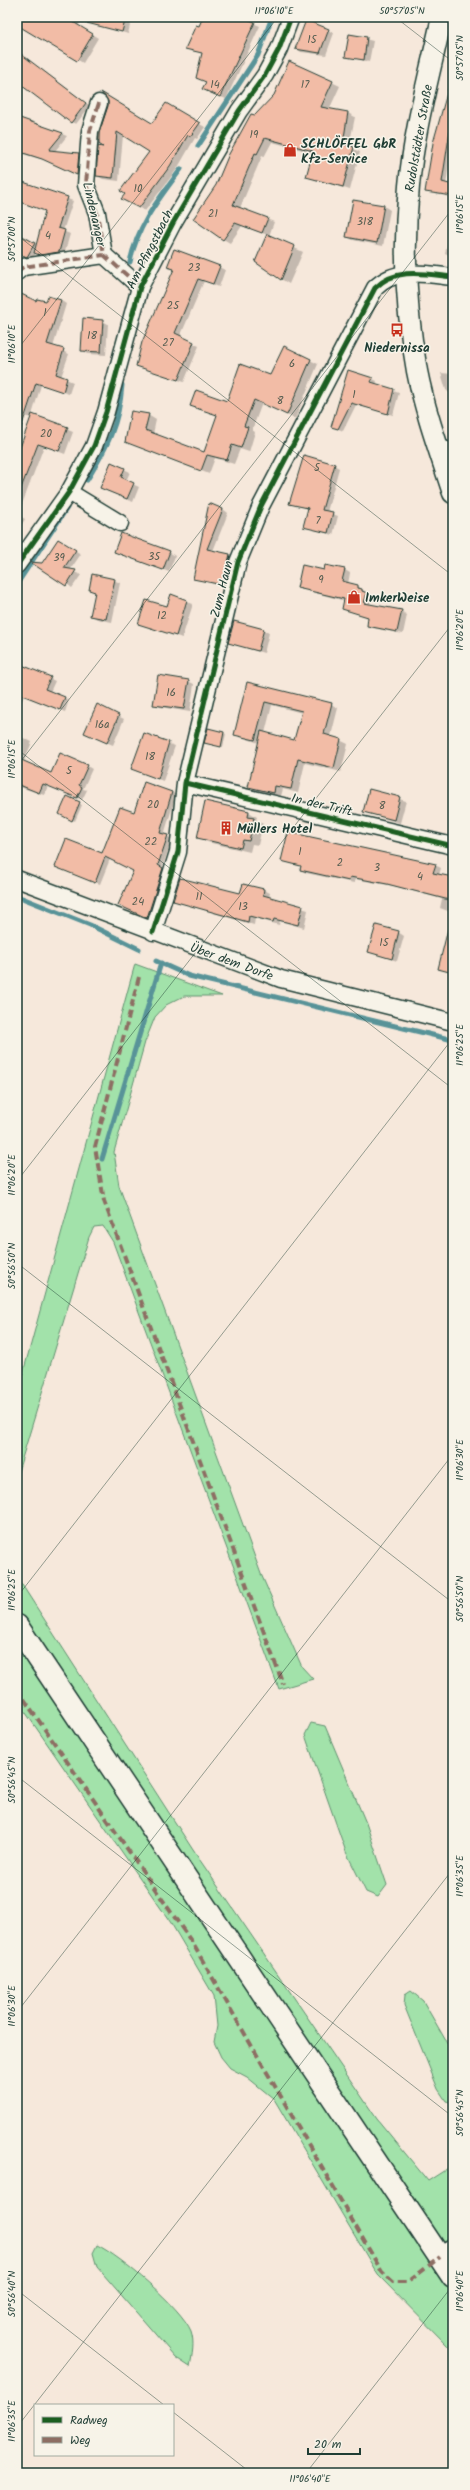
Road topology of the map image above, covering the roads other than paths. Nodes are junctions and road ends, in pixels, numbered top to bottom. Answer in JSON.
{"nodes":[{"id":1,"x":291,"y":17,"type":"edge"},
{"id":2,"x":442,"y":17,"type":"edge"},
{"id":3,"x":99,"y":103,"type":"dead end"},
{"id":4,"x":104,"y":255,"type":"junction"},
{"id":5,"x":17,"y":272,"type":"edge"},
{"id":6,"x":408,"y":274,"type":"junction"},
{"id":7,"x":453,"y":277,"type":"edge"},
{"id":8,"x":140,"y":287,"type":"junction"},
{"id":9,"x":446,"y":450,"type":"edge"},
{"id":10,"x":69,"y":492,"type":"junction"},
{"id":11,"x":453,"y":493,"type":"edge"},
{"id":12,"x":120,"y":523,"type":"dead end"},
{"id":13,"x":17,"y":565,"type":"edge"},
{"id":14,"x":185,"y":783,"type":"junction"},
{"id":15,"x":453,"y":846,"type":"edge"},
{"id":16,"x":17,"y":879,"type":"edge"},
{"id":17,"x":153,"y":932,"type":"junction"},
{"id":18,"x":453,"y":1022,"type":"edge"},
{"id":19,"x":17,"y":1626,"type":"edge"},
{"id":20,"x":447,"y":2254,"type":"edge"},
{"id":21,"x":453,"y":2277,"type":"edge"}],
"edges":[{"from":1,"to":8,"type":"street","name":"Am Pfingstbach"},
{"from":2,"to":6,"type":"street","name":"Rudolstädter Straße"},
{"from":3,"to":4,"type":"street","name":"Lindenanger"},
{"from":4,"to":5,"type":"street","name":"Lindenanger"},
{"from":4,"to":8,"type":"street","name":"Lindenanger"},
{"from":6,"to":7,"type":"street","name":"Zum Haun"},
{"from":6,"to":9,"type":"street","name":"Rudolstädter Straße"},
{"from":6,"to":14,"type":"street","name":"Zum Haun"},
{"from":8,"to":10,"type":"street","name":"Am Pfingstbach"},
{"from":9,"to":11,"type":"street","name":"Rudolstädter Straße"},
{"from":10,"to":12,"type":"street"},
{"from":10,"to":13,"type":"street","name":"Am Pfingstbach"},
{"from":14,"to":15,"type":"street","name":"In der Trift"},
{"from":14,"to":17,"type":"street","name":"Zum Haun"},
{"from":16,"to":17,"type":"street","name":"Über dem Dorfe"},
{"from":17,"to":18,"type":"street","name":"Über dem Dorfe"},
{"from":19,"to":20,"type":"main road"},
{"from":20,"to":21,"type":"main road"}]}
